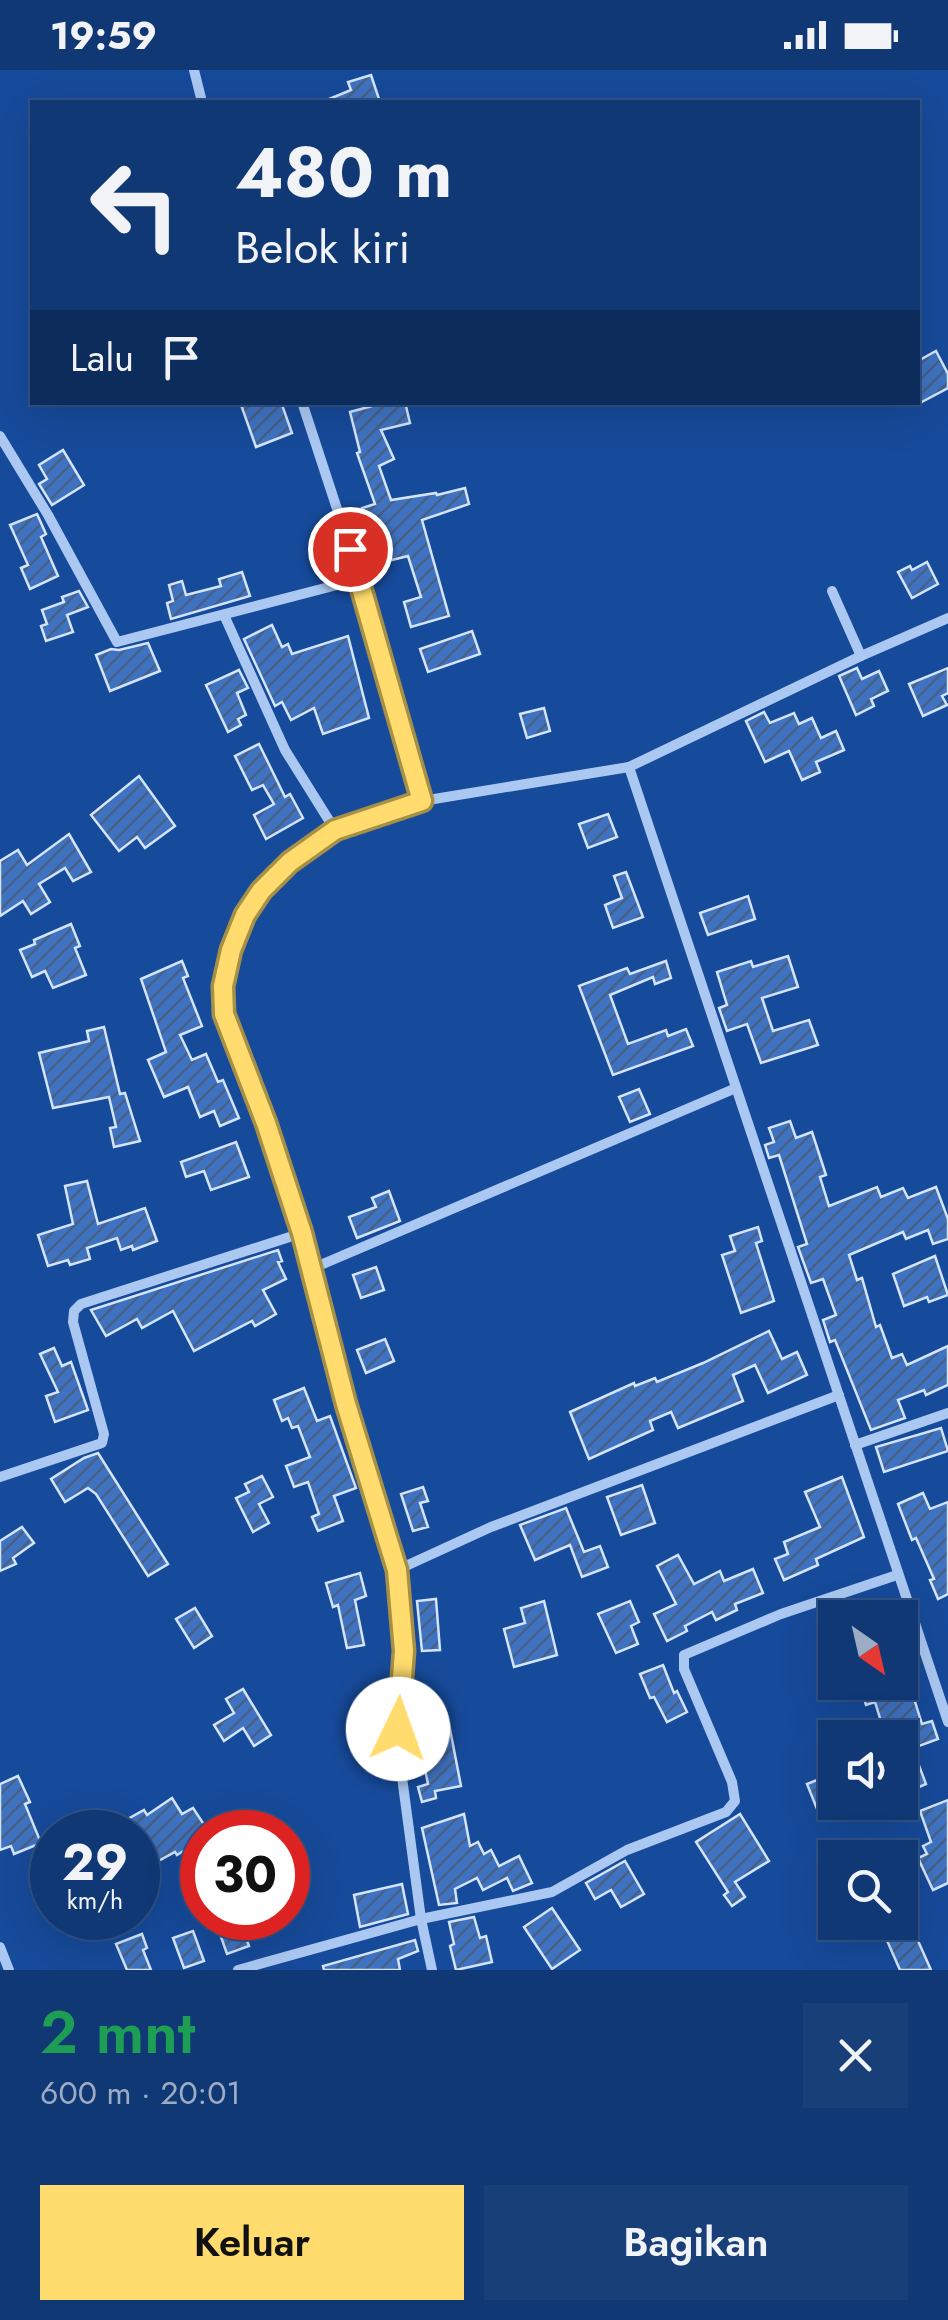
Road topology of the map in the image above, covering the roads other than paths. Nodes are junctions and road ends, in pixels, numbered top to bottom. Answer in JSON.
{"nodes":[{"id":1,"x":194,"y":70,"type":"edge"},
{"id":2,"x":202,"y":100,"type":"edge"},
{"id":3,"x":303,"y":405,"type":"edge"},
{"id":4,"x":0,"y":436,"type":"edge"},
{"id":5,"x":360,"y":579,"type":"junction"},
{"id":6,"x":832,"y":590,"type":"dead end"},
{"id":7,"x":224,"y":614,"type":"junction"},
{"id":8,"x":948,"y":618,"type":"edge"},
{"id":9,"x":861,"y":656,"type":"junction"},
{"id":10,"x":630,"y":767,"type":"junction"},
{"id":11,"x":422,"y":801,"type":"junction"},
{"id":12,"x":335,"y":830,"type":"junction"},
{"id":13,"x":736,"y":1088,"type":"junction"},
{"id":14,"x":302,"y":1233,"type":"junction"},
{"id":15,"x":311,"y":1269,"type":"junction"},
{"id":16,"x":838,"y":1395,"type":"junction"},
{"id":17,"x":948,"y":1413,"type":"edge"},
{"id":18,"x":855,"y":1445,"type":"junction"},
{"id":19,"x":0,"y":1477,"type":"edge"},
{"id":20,"x":397,"y":1570,"type":"junction"},
{"id":21,"x":897,"y":1575,"type":"junction"},
{"id":22,"x":948,"y":1722,"type":"edge"},
{"id":23,"x":422,"y":1919,"type":"junction"},
{"id":24,"x":0,"y":1947,"type":"edge"},
{"id":25,"x":9,"y":1970,"type":"edge"},
{"id":26,"x":238,"y":1970,"type":"edge"},
{"id":27,"x":432,"y":1970,"type":"edge"}],
"edges":[{"from":1,"to":2,"type":"street"},
{"from":3,"to":5,"type":"street"},
{"from":4,"to":7,"type":"street"},
{"from":5,"to":7,"type":"street"},
{"from":5,"to":11,"type":"street"},
{"from":6,"to":9,"type":"street"},
{"from":7,"to":12,"type":"street"},
{"from":8,"to":9,"type":"street"},
{"from":9,"to":10,"type":"street"},
{"from":10,"to":11,"type":"street"},
{"from":10,"to":13,"type":"street"},
{"from":11,"to":12,"type":"street"},
{"from":12,"to":14,"type":"street"},
{"from":13,"to":15,"type":"street"},
{"from":13,"to":16,"type":"street"},
{"from":14,"to":15,"type":"street"},
{"from":14,"to":19,"type":"street"},
{"from":15,"to":20,"type":"street"},
{"from":16,"to":18,"type":"street"},
{"from":16,"to":20,"type":"street"},
{"from":17,"to":18,"type":"street"},
{"from":18,"to":21,"type":"street"},
{"from":20,"to":23,"type":"street"},
{"from":21,"to":22,"type":"street"},
{"from":21,"to":23,"type":"street"},
{"from":23,"to":26,"type":"street"},
{"from":23,"to":27,"type":"street"},
{"from":24,"to":25,"type":"street"}]}
